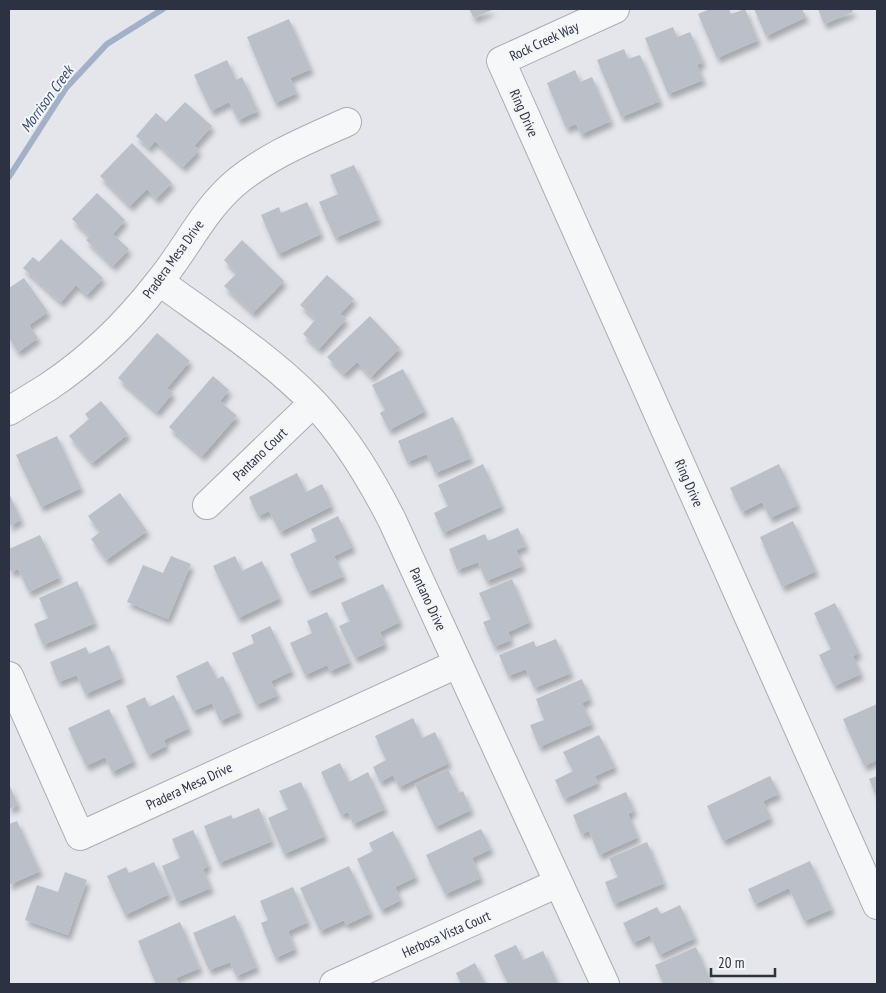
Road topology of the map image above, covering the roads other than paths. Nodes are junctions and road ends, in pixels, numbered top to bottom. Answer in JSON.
{"nodes":[{"id":1,"x":615,"y":9,"type":"edge"},
{"id":2,"x":501,"y":61,"type":"joint"},
{"id":3,"x":346,"y":122,"type":"dead end"},
{"id":4,"x":160,"y":282,"type":"junction"},
{"id":5,"x":313,"y":403,"type":"junction"},
{"id":6,"x":9,"y":411,"type":"edge"},
{"id":7,"x":207,"y":504,"type":"dead end"},
{"id":8,"x":457,"y":664,"type":"junction"},
{"id":9,"x":9,"y":676,"type":"edge"},
{"id":10,"x":558,"y":883,"type":"junction"},
{"id":11,"x":877,"y":905,"type":"edge"},
{"id":12,"x":334,"y":984,"type":"edge"},
{"id":13,"x":605,"y":984,"type":"edge"}],
"edges":[{"from":1,"to":2,"type":"street","name":"Rock Creek Way"},
{"from":2,"to":11,"type":"street","name":"Ring Drive"},
{"from":3,"to":4,"type":"street","name":"Pradera Mesa Drive"},
{"from":4,"to":5,"type":"street","name":"Pantano Drive"},
{"from":4,"to":6,"type":"street","name":"Pradera Mesa Drive"},
{"from":5,"to":7,"type":"street","name":"Pantano Court"},
{"from":5,"to":8,"type":"street","name":"Pantano Drive"},
{"from":8,"to":9,"type":"street","name":"Pradera Mesa Drive"},
{"from":8,"to":10,"type":"street","name":"Pantano Drive"},
{"from":10,"to":12,"type":"street","name":"Herbosa Vista Court"},
{"from":10,"to":13,"type":"street","name":"Pantano Drive"}]}
